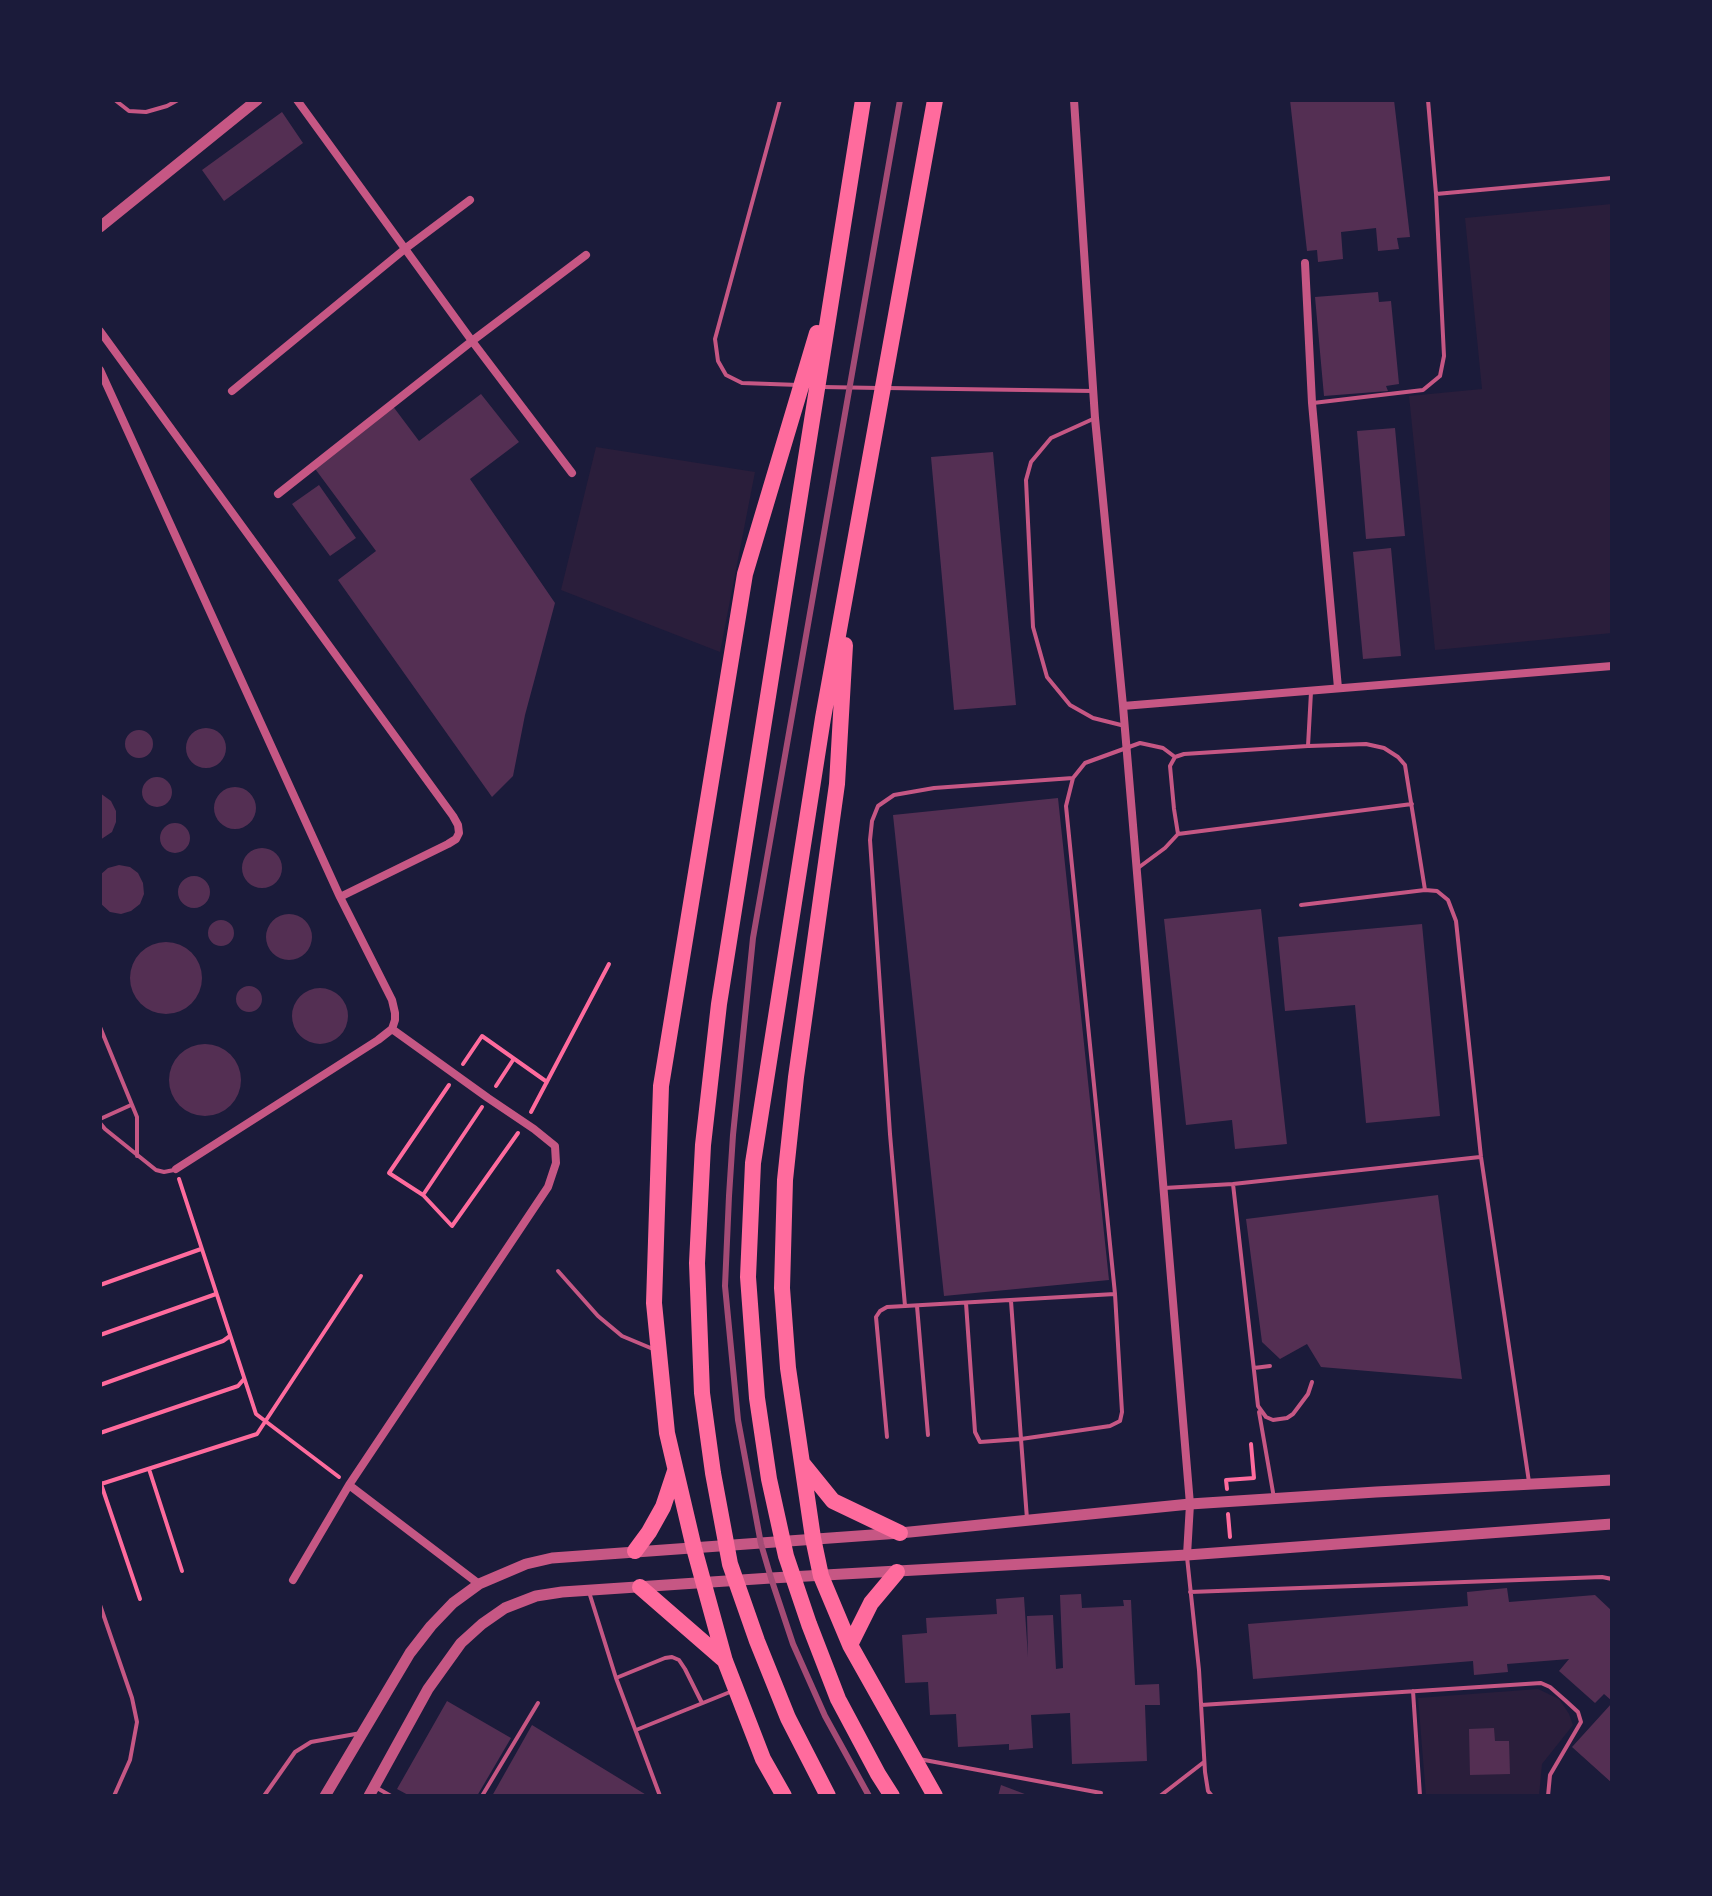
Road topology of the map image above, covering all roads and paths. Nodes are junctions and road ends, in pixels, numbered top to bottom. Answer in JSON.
{"nodes":[{"id":1,"x":115,"y":100,"type":"edge"},
{"id":2,"x":178,"y":100,"type":"edge"},
{"id":3,"x":257,"y":100,"type":"edge"},
{"id":4,"x":297,"y":100,"type":"edge"},
{"id":5,"x":780,"y":100,"type":"edge"},
{"id":6,"x":863,"y":100,"type":"edge"},
{"id":7,"x":935,"y":100,"type":"edge"},
{"id":8,"x":1074,"y":100,"type":"edge"},
{"id":9,"x":1428,"y":100,"type":"edge"},
{"id":10,"x":1612,"y":178,"type":"edge"},
{"id":11,"x":1436,"y":194,"type":"junction"},
{"id":12,"x":470,"y":200,"type":"dead end"},
{"id":13,"x":100,"y":227,"type":"edge"},
{"id":14,"x":406,"y":248,"type":"junction"},
{"id":15,"x":586,"y":255,"type":"dead end"},
{"id":16,"x":1305,"y":263,"type":"dead end"},
{"id":17,"x":835,"y":270,"type":"junction"},
{"id":18,"x":100,"y":331,"type":"edge"},
{"id":19,"x":472,"y":341,"type":"junction"},
{"id":20,"x":100,"y":370,"type":"edge"},
{"id":21,"x":232,"y":391,"type":"dead end"},
{"id":22,"x":1093,"y":391,"type":"junction"},
{"id":23,"x":1312,"y":403,"type":"junction"},
{"id":24,"x":1095,"y":418,"type":"junction"},
{"id":25,"x":572,"y":473,"type":"dead end"},
{"id":26,"x":278,"y":494,"type":"dead end"},
{"id":27,"x":848,"y":579,"type":"junction"},
{"id":28,"x":1612,"y":666,"type":"edge"},
{"id":29,"x":1338,"y":688,"type":"junction"},
{"id":30,"x":1311,"y":690,"type":"junction"},
{"id":31,"x":1123,"y":706,"type":"junction"},
{"id":32,"x":1125,"y":726,"type":"junction"},
{"id":33,"x":1308,"y":746,"type":"junction"},
{"id":34,"x":1127,"y":748,"type":"junction"},
{"id":35,"x":1175,"y":757,"type":"junction"},
{"id":36,"x":1073,"y":778,"type":"junction"},
{"id":37,"x":1412,"y":804,"type":"junction"},
{"id":38,"x":1178,"y":834,"type":"junction"},
{"id":39,"x":1136,"y":870,"type":"junction"},
{"id":40,"x":1425,"y":890,"type":"junction"},
{"id":41,"x":340,"y":897,"type":"junction"},
{"id":42,"x":1301,"y":905,"type":"dead end"},
{"id":43,"x":609,"y":964,"type":"dead end"},
{"id":44,"x":100,"y":1027,"type":"edge"},
{"id":45,"x":392,"y":1029,"type":"junction"},
{"id":46,"x":513,"y":1059,"type":"junction"},
{"id":47,"x":456,"y":1075,"type":"junction"},
{"id":48,"x":547,"y":1082,"type":"junction"},
{"id":49,"x":488,"y":1098,"type":"junction"},
{"id":50,"x":131,"y":1105,"type":"junction"},
{"id":51,"x":100,"y":1121,"type":"edge"},
{"id":52,"x":525,"y":1123,"type":"junction"},
{"id":53,"x":137,"y":1156,"type":"junction"},
{"id":54,"x":1481,"y":1157,"type":"junction"},
{"id":55,"x":176,"y":1169,"type":"junction"},
{"id":56,"x":1233,"y":1184,"type":"junction"},
{"id":57,"x":1164,"y":1188,"type":"junction"},
{"id":58,"x":423,"y":1195,"type":"junction"},
{"id":59,"x":201,"y":1249,"type":"junction"},
{"id":60,"x":558,"y":1271,"type":"dead end"},
{"id":61,"x":361,"y":1276,"type":"dead end"},
{"id":62,"x":100,"y":1285,"type":"edge"},
{"id":63,"x":216,"y":1294,"type":"junction"},
{"id":64,"x":1115,"y":1294,"type":"junction"},
{"id":65,"x":1011,"y":1301,"type":"junction"},
{"id":66,"x":966,"y":1303,"type":"junction"},
{"id":67,"x":905,"y":1306,"type":"junction"},
{"id":68,"x":917,"y":1306,"type":"junction"},
{"id":69,"x":100,"y":1335,"type":"edge"},
{"id":70,"x":230,"y":1336,"type":"junction"},
{"id":71,"x":659,"y":1352,"type":"junction"},
{"id":72,"x":1270,"y":1366,"type":"dead end"},
{"id":73,"x":1254,"y":1368,"type":"junction"},
{"id":74,"x":244,"y":1379,"type":"junction"},
{"id":75,"x":1312,"y":1382,"type":"dead end"},
{"id":76,"x":100,"y":1385,"type":"edge"},
{"id":77,"x":1258,"y":1406,"type":"junction"},
{"id":78,"x":265,"y":1421,"type":"junction"},
{"id":79,"x":100,"y":1433,"type":"edge"},
{"id":80,"x":1250,"y":1433,"type":"dead end"},
{"id":81,"x":928,"y":1435,"type":"dead end"},
{"id":82,"x":887,"y":1437,"type":"dead end"},
{"id":83,"x":1021,"y":1439,"type":"junction"},
{"id":84,"x":802,"y":1462,"type":"junction"},
{"id":85,"x":149,"y":1469,"type":"junction"},
{"id":86,"x":676,"y":1471,"type":"junction"},
{"id":87,"x":1612,"y":1480,"type":"edge"},
{"id":88,"x":100,"y":1483,"type":"edge"},
{"id":89,"x":1529,"y":1484,"type":"junction"},
{"id":90,"x":349,"y":1485,"type":"junction"},
{"id":91,"x":1227,"y":1494,"type":"dead end"},
{"id":92,"x":1274,"y":1499,"type":"junction"},
{"id":93,"x":1190,"y":1504,"type":"junction"},
{"id":94,"x":1228,"y":1508,"type":"dead end"},
{"id":95,"x":1027,"y":1521,"type":"junction"},
{"id":96,"x":1612,"y":1524,"type":"edge"},
{"id":97,"x":900,"y":1533,"type":"junction"},
{"id":98,"x":813,"y":1538,"type":"junction"},
{"id":99,"x":694,"y":1548,"type":"junction"},
{"id":100,"x":1231,"y":1549,"type":"dead end"},
{"id":101,"x":635,"y":1551,"type":"junction"},
{"id":102,"x":1187,"y":1555,"type":"junction"},
{"id":103,"x":182,"y":1571,"type":"dead end"},
{"id":104,"x":897,"y":1572,"type":"junction"},
{"id":105,"x":821,"y":1576,"type":"junction"},
{"id":106,"x":1612,"y":1579,"type":"edge"},
{"id":107,"x":293,"y":1580,"type":"dead end"},
{"id":108,"x":703,"y":1582,"type":"junction"},
{"id":109,"x":479,"y":1584,"type":"junction"},
{"id":110,"x":640,"y":1587,"type":"junction"},
{"id":111,"x":588,"y":1590,"type":"junction"},
{"id":112,"x":1190,"y":1592,"type":"junction"},
{"id":113,"x":140,"y":1599,"type":"dead end"},
{"id":114,"x":100,"y":1605,"type":"edge"},
{"id":115,"x":850,"y":1645,"type":"junction"},
{"id":116,"x":725,"y":1661,"type":"junction"},
{"id":117,"x":616,"y":1678,"type":"junction"},
{"id":118,"x":736,"y":1689,"type":"junction"},
{"id":119,"x":1413,"y":1691,"type":"junction"},
{"id":120,"x":538,"y":1703,"type":"dead end"},
{"id":121,"x":702,"y":1703,"type":"junction"},
{"id":122,"x":1201,"y":1705,"type":"junction"},
{"id":123,"x":636,"y":1730,"type":"junction"},
{"id":124,"x":363,"y":1733,"type":"junction"},
{"id":125,"x":914,"y":1758,"type":"junction"},
{"id":126,"x":1204,"y":1762,"type":"junction"},
{"id":127,"x":372,"y":1791,"type":"edge"},
{"id":128,"x":1101,"y":1793,"type":"dead end"},
{"id":129,"x":114,"y":1796,"type":"edge"},
{"id":130,"x":264,"y":1796,"type":"edge"},
{"id":131,"x":325,"y":1796,"type":"edge"},
{"id":132,"x":391,"y":1796,"type":"edge"},
{"id":133,"x":482,"y":1796,"type":"edge"},
{"id":134,"x":660,"y":1796,"type":"edge"},
{"id":135,"x":784,"y":1796,"type":"edge"},
{"id":136,"x":828,"y":1796,"type":"edge"},
{"id":137,"x":892,"y":1796,"type":"edge"},
{"id":138,"x":935,"y":1796,"type":"edge"},
{"id":139,"x":1160,"y":1796,"type":"edge"},
{"id":140,"x":1212,"y":1796,"type":"edge"},
{"id":141,"x":1420,"y":1796,"type":"edge"},
{"id":142,"x":1548,"y":1796,"type":"edge"}],
"edges":[{"from":1,"to":2,"type":"lane"},
{"from":3,"to":13,"type":"street"},
{"from":4,"to":14,"type":"street"},
{"from":5,"to":22,"type":"lane"},
{"from":6,"to":17,"type":"highway"},
{"from":7,"to":27,"type":"highway"},
{"from":8,"to":22,"type":"street"},
{"from":9,"to":11,"type":"lane"},
{"from":10,"to":11,"type":"lane"},
{"from":11,"to":23,"type":"lane"},
{"from":12,"to":14,"type":"street"},
{"from":14,"to":19,"type":"street"},
{"from":14,"to":21,"type":"street"},
{"from":15,"to":19,"type":"street"},
{"from":16,"to":23,"type":"street"},
{"from":17,"to":71,"type":"highway"},
{"from":17,"to":136,"type":"highway"},
{"from":18,"to":41,"type":"street"},
{"from":19,"to":25,"type":"street"},
{"from":19,"to":26,"type":"street"},
{"from":20,"to":41,"type":"street"},
{"from":22,"to":24,"type":"street"},
{"from":23,"to":29,"type":"street"},
{"from":24,"to":31,"type":"street"},
{"from":24,"to":32,"type":"lane"},
{"from":27,"to":84,"type":"highway"},
{"from":27,"to":137,"type":"highway"},
{"from":28,"to":29,"type":"street"},
{"from":29,"to":30,"type":"street"},
{"from":30,"to":31,"type":"street"},
{"from":30,"to":33,"type":"lane"},
{"from":31,"to":32,"type":"street"},
{"from":32,"to":34,"type":"street"},
{"from":33,"to":35,"type":"lane"},
{"from":33,"to":37,"type":"lane"},
{"from":34,"to":35,"type":"lane"},
{"from":34,"to":36,"type":"lane"},
{"from":34,"to":39,"type":"street"},
{"from":35,"to":38,"type":"lane"},
{"from":36,"to":64,"type":"lane"},
{"from":36,"to":67,"type":"lane"},
{"from":37,"to":38,"type":"lane"},
{"from":37,"to":40,"type":"lane"},
{"from":38,"to":39,"type":"lane"},
{"from":39,"to":57,"type":"street"},
{"from":40,"to":42,"type":"lane"},
{"from":40,"to":54,"type":"lane"},
{"from":41,"to":45,"type":"street"},
{"from":43,"to":48,"type":"path"},
{"from":44,"to":50,"type":"lane"},
{"from":45,"to":47,"type":"street"},
{"from":45,"to":55,"type":"street"},
{"from":46,"to":47,"type":"path"},
{"from":46,"to":48,"type":"path"},
{"from":46,"to":49,"type":"path"},
{"from":47,"to":49,"type":"street"},
{"from":47,"to":58,"type":"path"},
{"from":48,"to":52,"type":"path"},
{"from":49,"to":52,"type":"street"},
{"from":49,"to":58,"type":"path"},
{"from":50,"to":51,"type":"lane"},
{"from":50,"to":53,"type":"lane"},
{"from":51,"to":53,"type":"lane"},
{"from":52,"to":58,"type":"path"},
{"from":52,"to":90,"type":"street"},
{"from":53,"to":55,"type":"lane"},
{"from":54,"to":56,"type":"lane"},
{"from":54,"to":89,"type":"lane"},
{"from":55,"to":59,"type":"path"},
{"from":56,"to":57,"type":"lane"},
{"from":56,"to":73,"type":"lane"},
{"from":57,"to":93,"type":"street"},
{"from":59,"to":62,"type":"path"},
{"from":59,"to":63,"type":"path"},
{"from":60,"to":71,"type":"lane"},
{"from":61,"to":78,"type":"path"},
{"from":63,"to":69,"type":"path"},
{"from":63,"to":70,"type":"path"},
{"from":64,"to":65,"type":"lane"},
{"from":64,"to":83,"type":"lane"},
{"from":65,"to":66,"type":"lane"},
{"from":65,"to":83,"type":"lane"},
{"from":66,"to":68,"type":"lane"},
{"from":66,"to":83,"type":"lane"},
{"from":67,"to":68,"type":"lane"},
{"from":67,"to":82,"type":"lane"},
{"from":68,"to":81,"type":"lane"},
{"from":70,"to":74,"type":"path"},
{"from":70,"to":76,"type":"path"},
{"from":71,"to":86,"type":"highway"},
{"from":72,"to":73,"type":"lane"},
{"from":73,"to":77,"type":"lane"},
{"from":74,"to":78,"type":"path"},
{"from":74,"to":79,"type":"path"},
{"from":75,"to":77,"type":"lane"},
{"from":77,"to":92,"type":"lane"},
{"from":78,"to":85,"type":"path"},
{"from":78,"to":90,"type":"path"},
{"from":80,"to":91,"type":"path"},
{"from":83,"to":95,"type":"lane"},
{"from":84,"to":97,"type":"highway"},
{"from":84,"to":98,"type":"highway"},
{"from":85,"to":88,"type":"path"},
{"from":85,"to":103,"type":"path"},
{"from":86,"to":99,"type":"highway"},
{"from":86,"to":101,"type":"highway"},
{"from":87,"to":89,"type":"street"},
{"from":88,"to":113,"type":"path"},
{"from":89,"to":92,"type":"street"},
{"from":90,"to":107,"type":"street"},
{"from":90,"to":109,"type":"street"},
{"from":92,"to":93,"type":"street"},
{"from":93,"to":95,"type":"street"},
{"from":93,"to":102,"type":"street"},
{"from":94,"to":100,"type":"path"},
{"from":95,"to":97,"type":"street"},
{"from":96,"to":102,"type":"street"},
{"from":97,"to":98,"type":"street"},
{"from":98,"to":99,"type":"street"},
{"from":98,"to":105,"type":"highway"},
{"from":99,"to":101,"type":"street"},
{"from":99,"to":108,"type":"highway"},
{"from":101,"to":109,"type":"street"},
{"from":102,"to":104,"type":"street"},
{"from":102,"to":112,"type":"lane"},
{"from":104,"to":105,"type":"street"},
{"from":104,"to":115,"type":"highway"},
{"from":105,"to":108,"type":"street"},
{"from":105,"to":115,"type":"highway"},
{"from":106,"to":112,"type":"lane"},
{"from":108,"to":110,"type":"street"},
{"from":108,"to":116,"type":"highway"},
{"from":109,"to":124,"type":"street"},
{"from":110,"to":111,"type":"street"},
{"from":110,"to":116,"type":"highway"},
{"from":111,"to":117,"type":"lane"},
{"from":111,"to":127,"type":"street"},
{"from":112,"to":122,"type":"lane"},
{"from":114,"to":129,"type":"lane"},
{"from":115,"to":125,"type":"highway"},
{"from":116,"to":118,"type":"highway"},
{"from":117,"to":121,"type":"lane"},
{"from":117,"to":123,"type":"lane"},
{"from":118,"to":121,"type":"lane"},
{"from":118,"to":135,"type":"highway"},
{"from":119,"to":122,"type":"lane"},
{"from":119,"to":141,"type":"lane"},
{"from":119,"to":142,"type":"lane"},
{"from":120,"to":133,"type":"lane"},
{"from":121,"to":123,"type":"lane"},
{"from":122,"to":126,"type":"lane"},
{"from":123,"to":134,"type":"lane"},
{"from":124,"to":130,"type":"lane"},
{"from":124,"to":131,"type":"street"},
{"from":125,"to":128,"type":"lane"},
{"from":125,"to":138,"type":"highway"},
{"from":126,"to":139,"type":"lane"},
{"from":126,"to":140,"type":"lane"},
{"from":127,"to":132,"type":"lane"}]}
